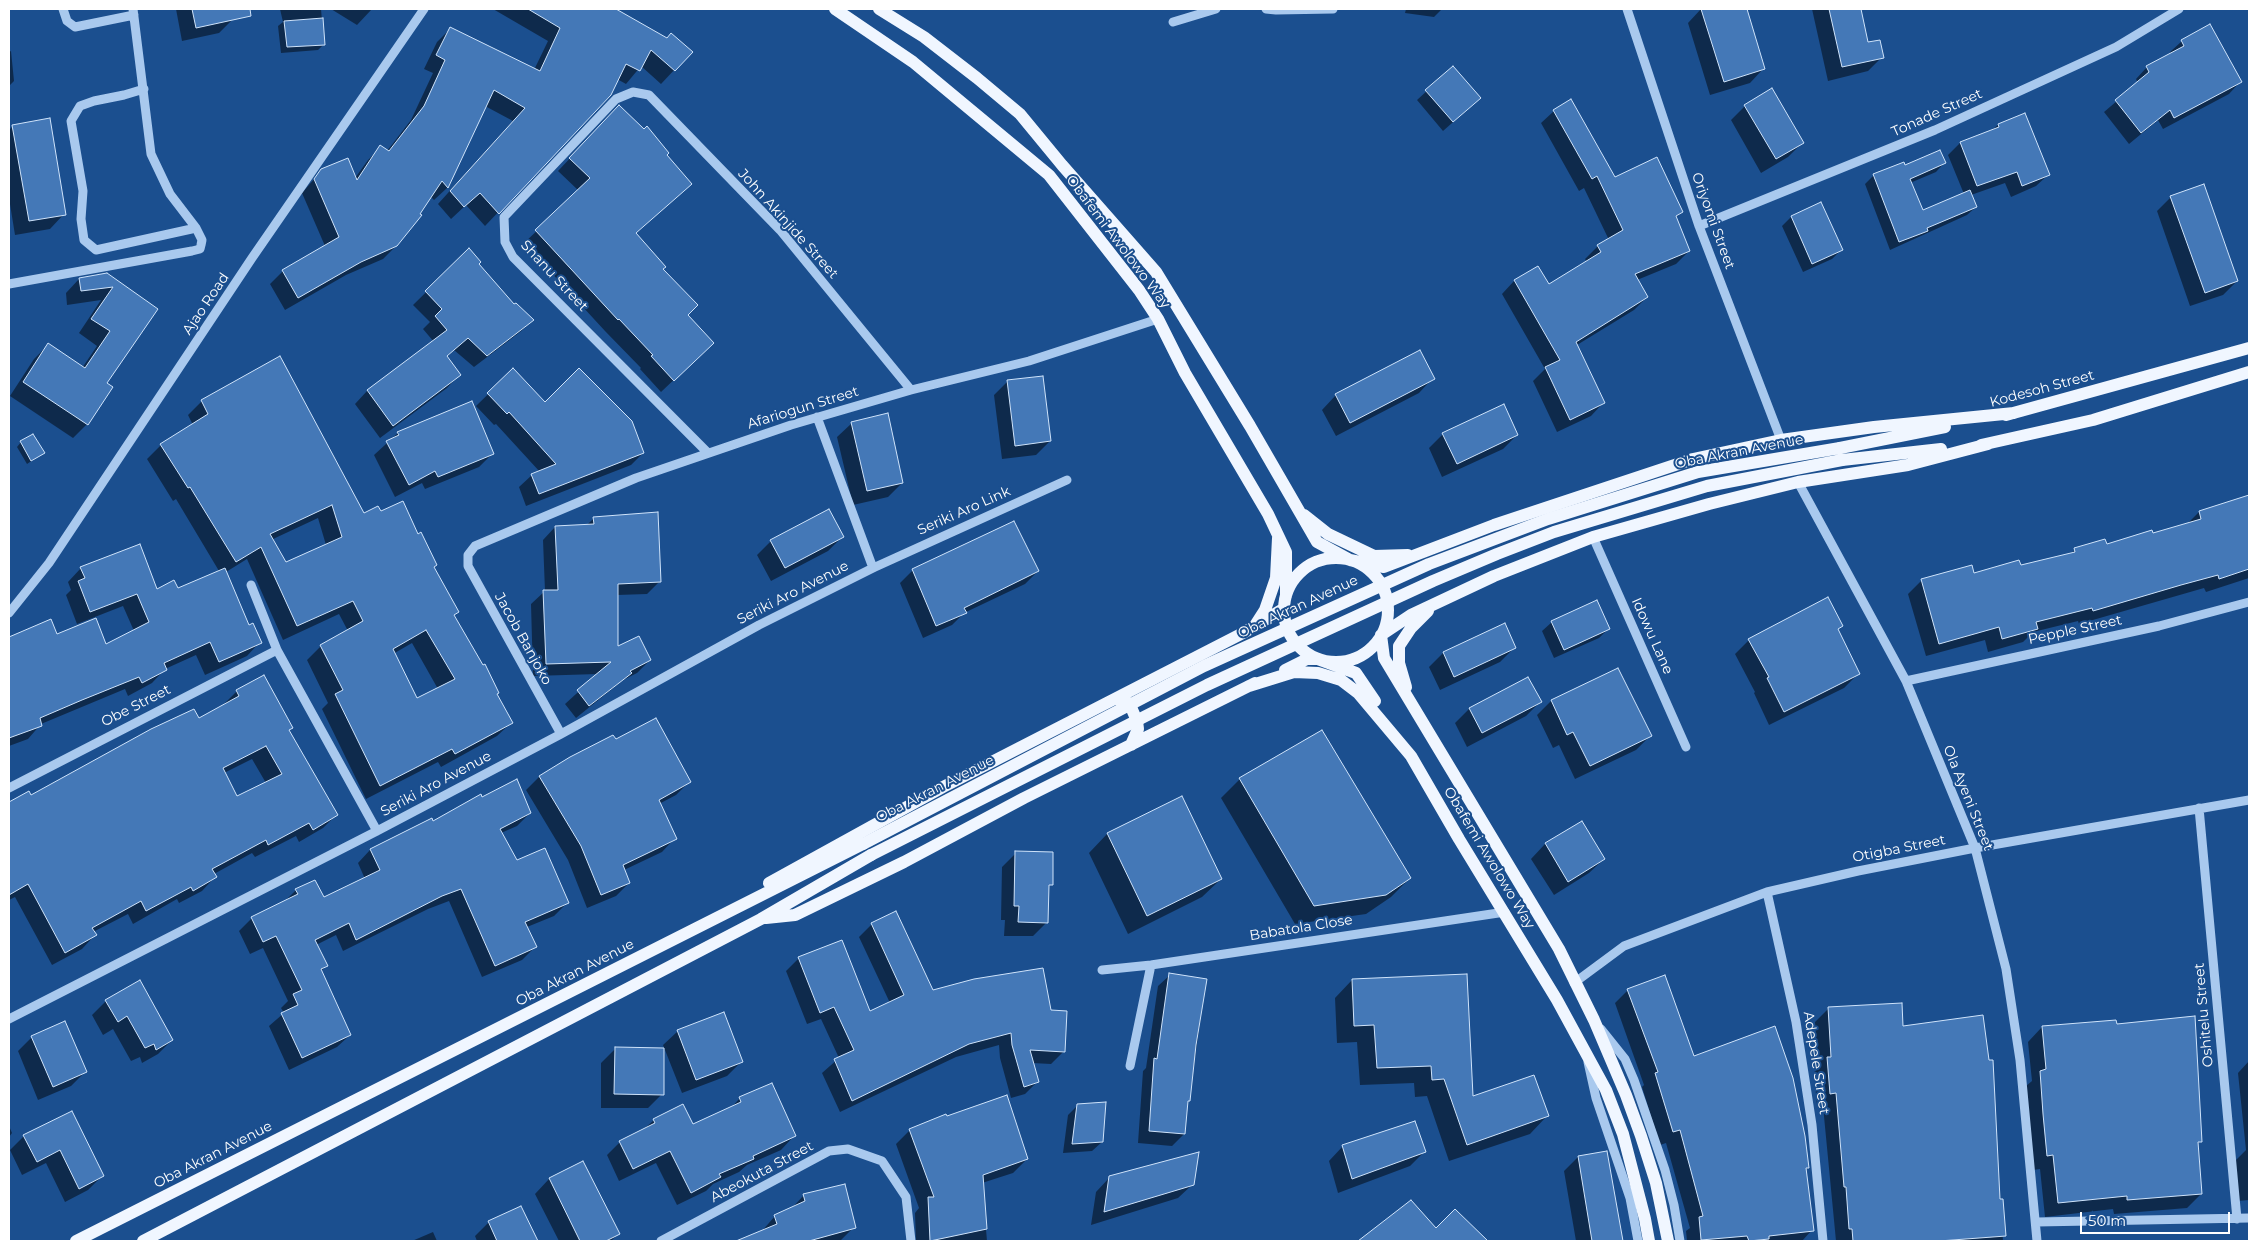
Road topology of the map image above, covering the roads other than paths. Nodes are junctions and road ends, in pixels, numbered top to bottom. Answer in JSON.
{"nodes":[{"id":1,"x":63,"y":9,"type":"edge"},
{"id":2,"x":424,"y":9,"type":"edge"},
{"id":3,"x":835,"y":9,"type":"edge"},
{"id":4,"x":879,"y":9,"type":"edge"},
{"id":5,"x":1216,"y":9,"type":"edge"},
{"id":6,"x":1266,"y":9,"type":"edge"},
{"id":7,"x":1333,"y":9,"type":"edge"},
{"id":8,"x":1628,"y":9,"type":"edge"},
{"id":9,"x":2179,"y":9,"type":"edge"},
{"id":10,"x":133,"y":12,"type":"edge"},
{"id":11,"x":1173,"y":22,"type":"dead end"},
{"id":12,"x":144,"y":89,"type":"junction"},
{"id":13,"x":633,"y":92,"type":"joint"},
{"id":14,"x":1062,"y":165,"type":"junction"},
{"id":15,"x":1049,"y":175,"type":"junction"},
{"id":16,"x":1699,"y":226,"type":"junction"},
{"id":17,"x":196,"y":228,"type":"junction"},
{"id":18,"x":9,"y":284,"type":"edge"},
{"id":19,"x":1158,"y":319,"type":"junction"},
{"id":20,"x":2249,"y":348,"type":"edge"},
{"id":21,"x":2249,"y":372,"type":"edge"},
{"id":22,"x":911,"y":390,"type":"junction"},
{"id":23,"x":2014,"y":414,"type":"junction"},
{"id":24,"x":817,"y":417,"type":"junction"},
{"id":25,"x":1781,"y":440,"type":"junction"},
{"id":26,"x":1988,"y":444,"type":"junction"},
{"id":27,"x":708,"y":452,"type":"junction"},
{"id":28,"x":1841,"y":454,"type":"junction"},
{"id":29,"x":1067,"y":480,"type":"dead end"},
{"id":30,"x":1798,"y":482,"type":"junction"},
{"id":31,"x":1585,"y":494,"type":"junction"},
{"id":32,"x":1298,"y":510,"type":"junction"},
{"id":33,"x":1277,"y":533,"type":"junction"},
{"id":34,"x":1593,"y":537,"type":"junction"},
{"id":35,"x":468,"y":555,"type":"joint"},
{"id":36,"x":1415,"y":556,"type":"junction"},
{"id":37,"x":1350,"y":560,"type":"junction"},
{"id":38,"x":873,"y":568,"type":"junction"},
{"id":39,"x":251,"y":585,"type":"dead end"},
{"id":40,"x":1285,"y":602,"type":"junction"},
{"id":41,"x":2249,"y":602,"type":"edge"},
{"id":42,"x":1438,"y":603,"type":"junction"},
{"id":43,"x":9,"y":612,"type":"edge"},
{"id":44,"x":1255,"y":625,"type":"junction"},
{"id":45,"x":1381,"y":635,"type":"junction"},
{"id":46,"x":276,"y":650,"type":"junction"},
{"id":47,"x":1318,"y":659,"type":"junction"},
{"id":48,"x":1906,"y":680,"type":"junction"},
{"id":49,"x":1249,"y":686,"type":"junction"},
{"id":50,"x":1108,"y":702,"type":"junction"},
{"id":51,"x":1411,"y":704,"type":"junction"},
{"id":52,"x":1393,"y":732,"type":"junction"},
{"id":53,"x":561,"y":734,"type":"junction"},
{"id":54,"x":1131,"y":745,"type":"junction"},
{"id":55,"x":1686,"y":747,"type":"dead end"},
{"id":56,"x":9,"y":788,"type":"edge"},
{"id":57,"x":2249,"y":800,"type":"edge"},
{"id":58,"x":2199,"y":808,"type":"junction"},
{"id":59,"x":377,"y":831,"type":"junction"},
{"id":60,"x":1975,"y":848,"type":"junction"},
{"id":61,"x":1767,"y":892,"type":"junction"},
{"id":62,"x":731,"y":911,"type":"junction"},
{"id":63,"x":1505,"y":912,"type":"junction"},
{"id":64,"x":761,"y":919,"type":"junction"},
{"id":65,"x":1151,"y":965,"type":"junction"},
{"id":66,"x":1102,"y":970,"type":"dead end"},
{"id":67,"x":1574,"y":983,"type":"junction"},
{"id":68,"x":9,"y":1019,"type":"edge"},
{"id":69,"x":1594,"y":1020,"type":"junction"},
{"id":70,"x":1587,"y":1052,"type":"junction"},
{"id":71,"x":1130,"y":1066,"type":"dead end"},
{"id":72,"x":2237,"y":1218,"type":"junction"},
{"id":73,"x":2249,"y":1218,"type":"edge"},
{"id":74,"x":2037,"y":1222,"type":"junction"},
{"id":75,"x":666,"y":1240,"type":"edge"},
{"id":76,"x":76,"y":1241,"type":"edge"},
{"id":77,"x":143,"y":1241,"type":"edge"},
{"id":78,"x":911,"y":1241,"type":"edge"},
{"id":79,"x":1638,"y":1241,"type":"edge"},
{"id":80,"x":1649,"y":1241,"type":"edge"},
{"id":81,"x":1668,"y":1241,"type":"edge"},
{"id":82,"x":1680,"y":1241,"type":"edge"},
{"id":83,"x":1823,"y":1241,"type":"edge"},
{"id":84,"x":2037,"y":1241,"type":"edge"}],
"edges":[{"from":1,"to":10,"type":"street"},
{"from":2,"to":43,"type":"street","name":"Ajao Road"},
{"from":3,"to":15,"type":"main road","name":"Obafemi Awolowo Way"},
{"from":4,"to":14,"type":"main road","name":"Obafemi Awolowo Way"},
{"from":5,"to":11,"type":"street"},
{"from":6,"to":7,"type":"street"},
{"from":8,"to":16,"type":"street","name":"Oriyomi Street"},
{"from":9,"to":16,"type":"street","name":"Tonade Street"},
{"from":10,"to":12,"type":"street"},
{"from":12,"to":17,"type":"street"},
{"from":12,"to":17,"type":"street"},
{"from":13,"to":22,"type":"street","name":"John Akinjide Street"},
{"from":13,"to":27,"type":"street","name":"Shanu Street"},
{"from":14,"to":15,"type":"main road"},
{"from":14,"to":32,"type":"main road","name":"Obafemi Awolowo Way"},
{"from":15,"to":19,"type":"main road","name":"Obafemi Awolowo Way"},
{"from":16,"to":25,"type":"street","name":"Oriyomi Street"},
{"from":17,"to":18,"type":"street"},
{"from":19,"to":22,"type":"street","name":"Afariogun Street"},
{"from":19,"to":33,"type":"main road","name":"Obafemi Awolowo Way"},
{"from":20,"to":23,"type":"main road","name":"Kodesoh Street"},
{"from":21,"to":26,"type":"main road"},
{"from":22,"to":24,"type":"street","name":"Afariogun Street"},
{"from":23,"to":25,"type":"main road"},
{"from":23,"to":28,"type":"main road","name":"Kodesoh Street"},
{"from":24,"to":27,"type":"street","name":"Afariogun Street"},
{"from":24,"to":38,"type":"street"},
{"from":25,"to":31,"type":"main road"},
{"from":26,"to":28,"type":"main road"},
{"from":26,"to":30,"type":"main road"},
{"from":27,"to":35,"type":"street","name":"Afariogun Street"},
{"from":28,"to":62,"type":"main road","name":"Oba Akran Avenue","bridge":true},
{"from":28,"to":64,"type":"main road","name":"Oba Akran Avenue","bridge":true},
{"from":29,"to":38,"type":"street","name":"Seriki Aro Link"},
{"from":30,"to":34,"type":"main road"},
{"from":30,"to":48,"type":"street","name":"Ola Ayeni Street"},
{"from":31,"to":34,"type":"main road"},
{"from":31,"to":36,"type":"main road"},
{"from":32,"to":36,"type":"main road"},
{"from":32,"to":37,"type":"main road","name":"Obafemi Awolowo Way"},
{"from":33,"to":40,"type":"main road","name":"Obafemi Awolowo Way"},
{"from":33,"to":44,"type":"main road"},
{"from":34,"to":42,"type":"main road"},
{"from":34,"to":55,"type":"street","name":"Idowu Lane"},
{"from":35,"to":53,"type":"street","name":"Jacob Banjoko"},
{"from":36,"to":37,"type":"main road"},
{"from":37,"to":40,"type":"main road"},
{"from":37,"to":45,"type":"main road","name":"Obafemi Awolowo Way"},
{"from":38,"to":53,"type":"street","name":"Seriki Aro Avenue"},
{"from":39,"to":46,"type":"street"},
{"from":40,"to":44,"type":"main road"},
{"from":40,"to":47,"type":"main road","name":"Obafemi Awolowo Way"},
{"from":41,"to":48,"type":"street","name":"Pepple Street"},
{"from":42,"to":45,"type":"main road"},
{"from":42,"to":51,"type":"main road"},
{"from":44,"to":50,"type":"main road"},
{"from":45,"to":47,"type":"main road","name":"Obafemi Awolowo Way"},
{"from":45,"to":51,"type":"main road"},
{"from":46,"to":56,"type":"street","name":"Obe Street"},
{"from":46,"to":59,"type":"street"},
{"from":47,"to":49,"type":"main road"},
{"from":47,"to":52,"type":"main road"},
{"from":48,"to":60,"type":"street","name":"Ola Ayeni Street"},
{"from":49,"to":52,"type":"main road"},
{"from":49,"to":54,"type":"main road"},
{"from":50,"to":54,"type":"main road"},
{"from":50,"to":62,"type":"main road"},
{"from":51,"to":67,"type":"main road","name":"Obafemi Awolowo Way"},
{"from":52,"to":63,"type":"main road","name":"Obafemi Awolowo Way"},
{"from":53,"to":59,"type":"street","name":"Seriki Aro Avenue"},
{"from":54,"to":64,"type":"main road"},
{"from":57,"to":58,"type":"street","name":"Otigba Street"},
{"from":58,"to":60,"type":"street","name":"Otigba Street"},
{"from":58,"to":72,"type":"street","name":"Oshitelu Street"},
{"from":59,"to":68,"type":"street","name":"Seriki Aro Avenue"},
{"from":60,"to":61,"type":"street","name":"Otigba Street"},
{"from":60,"to":74,"type":"street","name":"Ola Ayeni Street"},
{"from":61,"to":67,"type":"street","name":"Otigba Street"},
{"from":61,"to":83,"type":"street","name":"Adepele Street"},
{"from":62,"to":76,"type":"main road","name":"Oba Akran Avenue"},
{"from":63,"to":65,"type":"street","name":"Babatola Close"},
{"from":63,"to":70,"type":"main road","name":"Obafemi Awolowo Way"},
{"from":64,"to":77,"type":"main road","name":"Oba Akran Avenue"},
{"from":65,"to":66,"type":"street","name":"Babatola Close"},
{"from":65,"to":71,"type":"street"},
{"from":67,"to":69,"type":"main road","name":"Obafemi Awolowo Way"},
{"from":69,"to":81,"type":"main road","name":"Obafemi Awolowo Way"},
{"from":69,"to":82,"type":"street"},
{"from":70,"to":79,"type":"street"},
{"from":70,"to":80,"type":"main road","name":"Obafemi Awolowo Way"},
{"from":72,"to":73,"type":"street"},
{"from":72,"to":74,"type":"street"},
{"from":74,"to":84,"type":"street","name":"Ola Ayeni Street"},
{"from":75,"to":78,"type":"street","name":"Abeokuta Street"}]}
